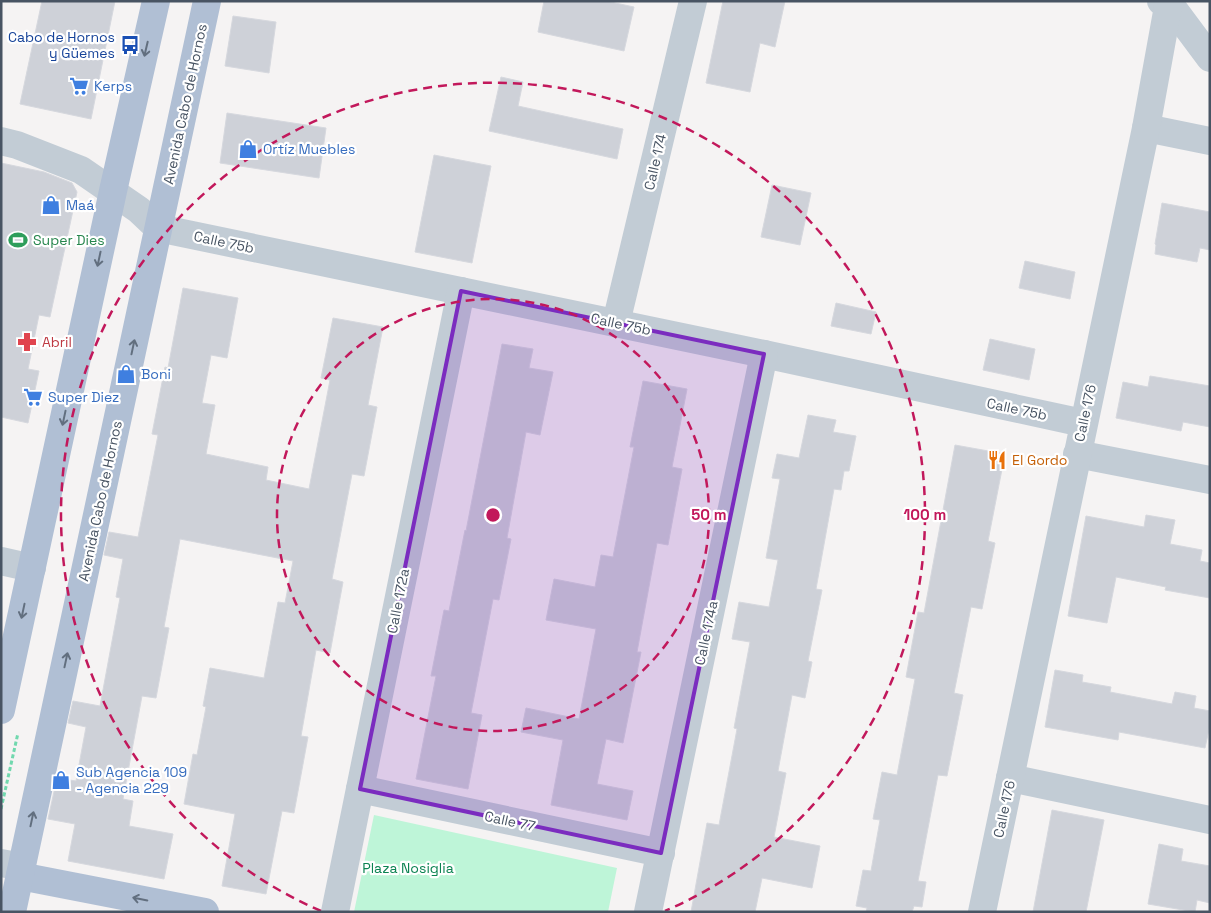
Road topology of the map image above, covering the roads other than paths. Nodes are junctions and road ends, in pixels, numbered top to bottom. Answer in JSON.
{"nodes":[{"id":1,"x":156,"y":1,"type":"edge"},
{"id":2,"x":206,"y":1,"type":"edge"},
{"id":3,"x":693,"y":1,"type":"edge"},
{"id":4,"x":1167,"y":2,"type":"edge"},
{"id":5,"x":1210,"y":58,"type":"edge"},
{"id":6,"x":1146,"y":128,"type":"junction"},
{"id":7,"x":1210,"y":141,"type":"edge"},
{"id":8,"x":1,"y":142,"type":"edge"},
{"id":9,"x":113,"y":191,"type":"junction"},
{"id":10,"x":158,"y":228,"type":"junction"},
{"id":11,"x":461,"y":291,"type":"junction"},
{"id":12,"x":616,"y":323,"type":"junction"},
{"id":13,"x":764,"y":354,"type":"junction"},
{"id":14,"x":1083,"y":423,"type":"junction"},
{"id":15,"x":1077,"y":454,"type":"junction"},
{"id":16,"x":1210,"y":480,"type":"edge"},
{"id":17,"x":1,"y":562,"type":"edge"},
{"id":18,"x":32,"y":568,"type":"junction"},
{"id":19,"x":1,"y":710,"type":"edge"},
{"id":20,"x":1010,"y":778,"type":"junction"},
{"id":21,"x":360,"y":789,"type":"junction"},
{"id":22,"x":1210,"y":820,"type":"edge"},
{"id":23,"x":660,"y":853,"type":"junction"},
{"id":24,"x":14,"y":869,"type":"edge"},
{"id":25,"x":12,"y":912,"type":"edge"},
{"id":26,"x":205,"y":912,"type":"edge"},
{"id":27,"x":335,"y":912,"type":"edge"},
{"id":28,"x":648,"y":912,"type":"edge"},
{"id":29,"x":982,"y":912,"type":"edge"}],
"edges":[{"from":1,"to":9,"type":"main road","one_way":true},
{"from":2,"to":10,"type":"main road","name":"Avenida Cabo de Hornos"},
{"from":3,"to":12,"type":"street","name":"Calle 174"},
{"from":4,"to":5,"type":"street"},
{"from":4,"to":6,"type":"street","name":"Calle 176"},
{"from":6,"to":7,"type":"street"},
{"from":6,"to":14,"type":"street","name":"Calle 176"},
{"from":8,"to":9,"type":"street"},
{"from":9,"to":10,"type":"street"},
{"from":9,"to":18,"type":"main road","one_way":true},
{"from":10,"to":11,"type":"street","name":"Calle 75b"},
{"from":24,"to":10,"type":"main road","name":"Avenida Cabo de Hornos","one_way":true},
{"from":11,"to":12,"type":"street","name":"Calle 75b"},
{"from":11,"to":21,"type":"street","name":"Calle 172a"},
{"from":12,"to":13,"type":"street","name":"Calle 75b"},
{"from":13,"to":14,"type":"street","name":"Calle 75b"},
{"from":13,"to":23,"type":"street","name":"Calle 174a"},
{"from":14,"to":15,"type":"street","name":"Calle 176"},
{"from":15,"to":16,"type":"street"},
{"from":15,"to":20,"type":"street","name":"Calle 176"},
{"from":17,"to":18,"type":"street"},
{"from":18,"to":19,"type":"main road","one_way":true},
{"from":20,"to":22,"type":"street"},
{"from":20,"to":29,"type":"street","name":"Calle 176"},
{"from":21,"to":23,"type":"street","name":"Calle 77"},
{"from":21,"to":27,"type":"street","name":"Calle 172a"},
{"from":23,"to":28,"type":"street","name":"Calle 174a"},
{"from":24,"to":25,"type":"main road","name":"Avenida Cabo de Hornos"},
{"from":26,"to":24,"type":"main road","one_way":true}]}
